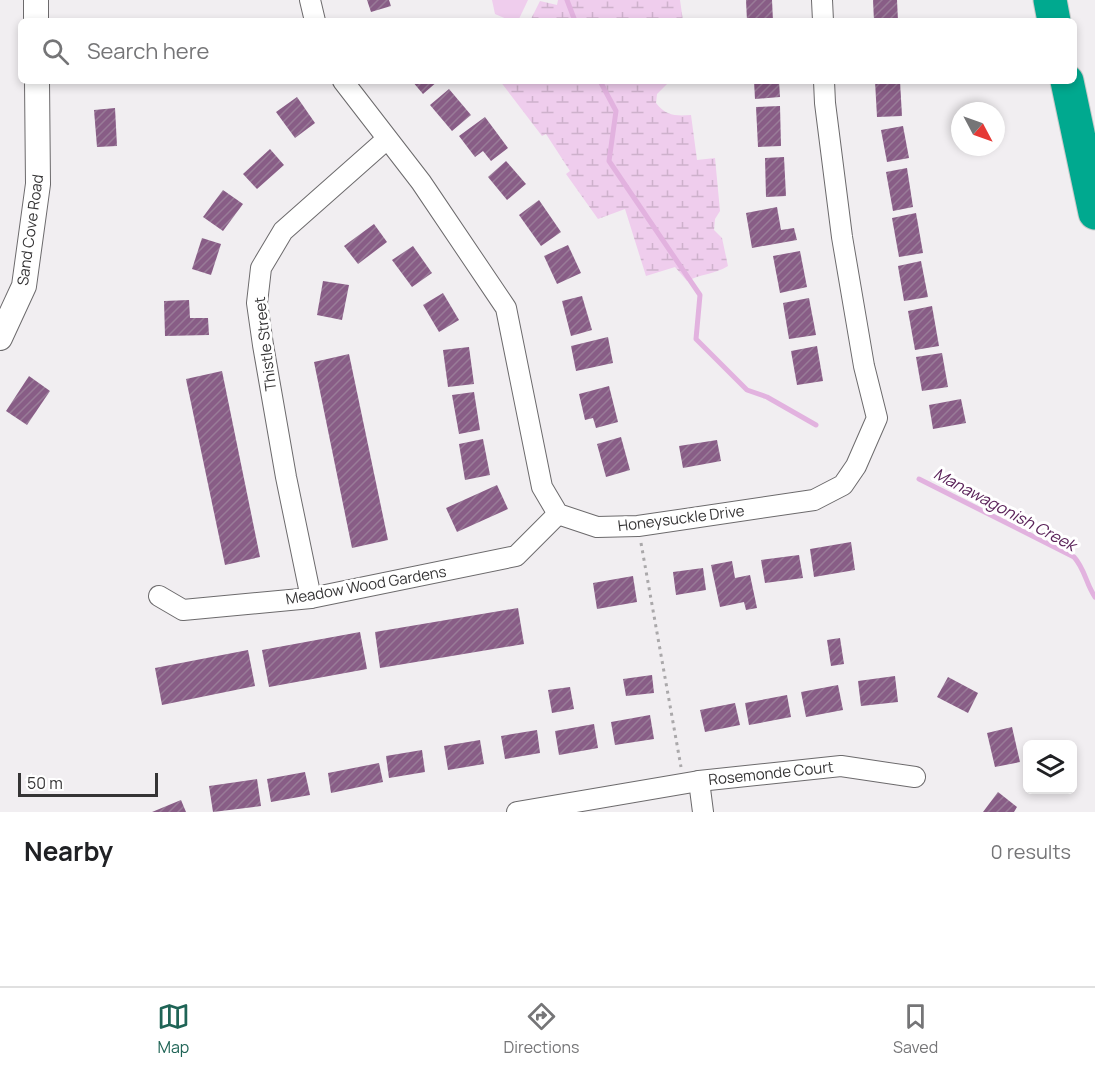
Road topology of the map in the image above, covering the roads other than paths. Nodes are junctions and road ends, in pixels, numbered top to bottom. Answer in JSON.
{"nodes":[{"id":1,"x":36,"y":0,"type":"edge"},
{"id":2,"x":310,"y":0,"type":"edge"},
{"id":3,"x":822,"y":0,"type":"edge"},
{"id":4,"x":1050,"y":0,"type":"edge"},
{"id":5,"x":36,"y":18,"type":"edge"},
{"id":6,"x":314,"y":18,"type":"edge"},
{"id":7,"x":823,"y":18,"type":"edge"},
{"id":8,"x":1053,"y":18,"type":"edge"},
{"id":9,"x":37,"y":84,"type":"edge"},
{"id":10,"x":345,"y":84,"type":"edge"},
{"id":11,"x":824,"y":84,"type":"edge"},
{"id":12,"x":1068,"y":84,"type":"edge"},
{"id":13,"x":387,"y":139,"type":"junction"},
{"id":14,"x":1095,"y":213,"type":"edge"},
{"id":15,"x":0,"y":338,"type":"edge"},
{"id":16,"x":558,"y":514,"type":"junction"},
{"id":17,"x":159,"y":596,"type":"dead end"},
{"id":18,"x":311,"y":598,"type":"junction"},
{"id":19,"x":915,"y":777,"type":"dead end"},
{"id":20,"x":691,"y":782,"type":"junction"},
{"id":21,"x":517,"y":812,"type":"edge"},
{"id":22,"x":703,"y":812,"type":"edge"}],
"edges":[{"from":1,"to":5,"type":"street"},
{"from":2,"to":6,"type":"street"},
{"from":3,"to":7,"type":"street"},
{"from":4,"to":8,"type":"highway"},
{"from":9,"to":15,"type":"street","name":"Sand Cove Road"},
{"from":10,"to":13,"type":"street"},
{"from":11,"to":16,"type":"street","name":"Honeysuckle Drive"},
{"from":12,"to":14,"type":"highway"},
{"from":13,"to":16,"type":"street"},
{"from":13,"to":18,"type":"street","name":"Thistle Street"},
{"from":16,"to":18,"type":"street","name":"Meadow Wood Gardens"},
{"from":17,"to":18,"type":"street","name":"Meadow Wood Gardens"},
{"from":19,"to":20,"type":"street","name":"Rosemonde Court"},
{"from":20,"to":21,"type":"street","name":"Rosemonde Court"},
{"from":20,"to":22,"type":"street"}]}
